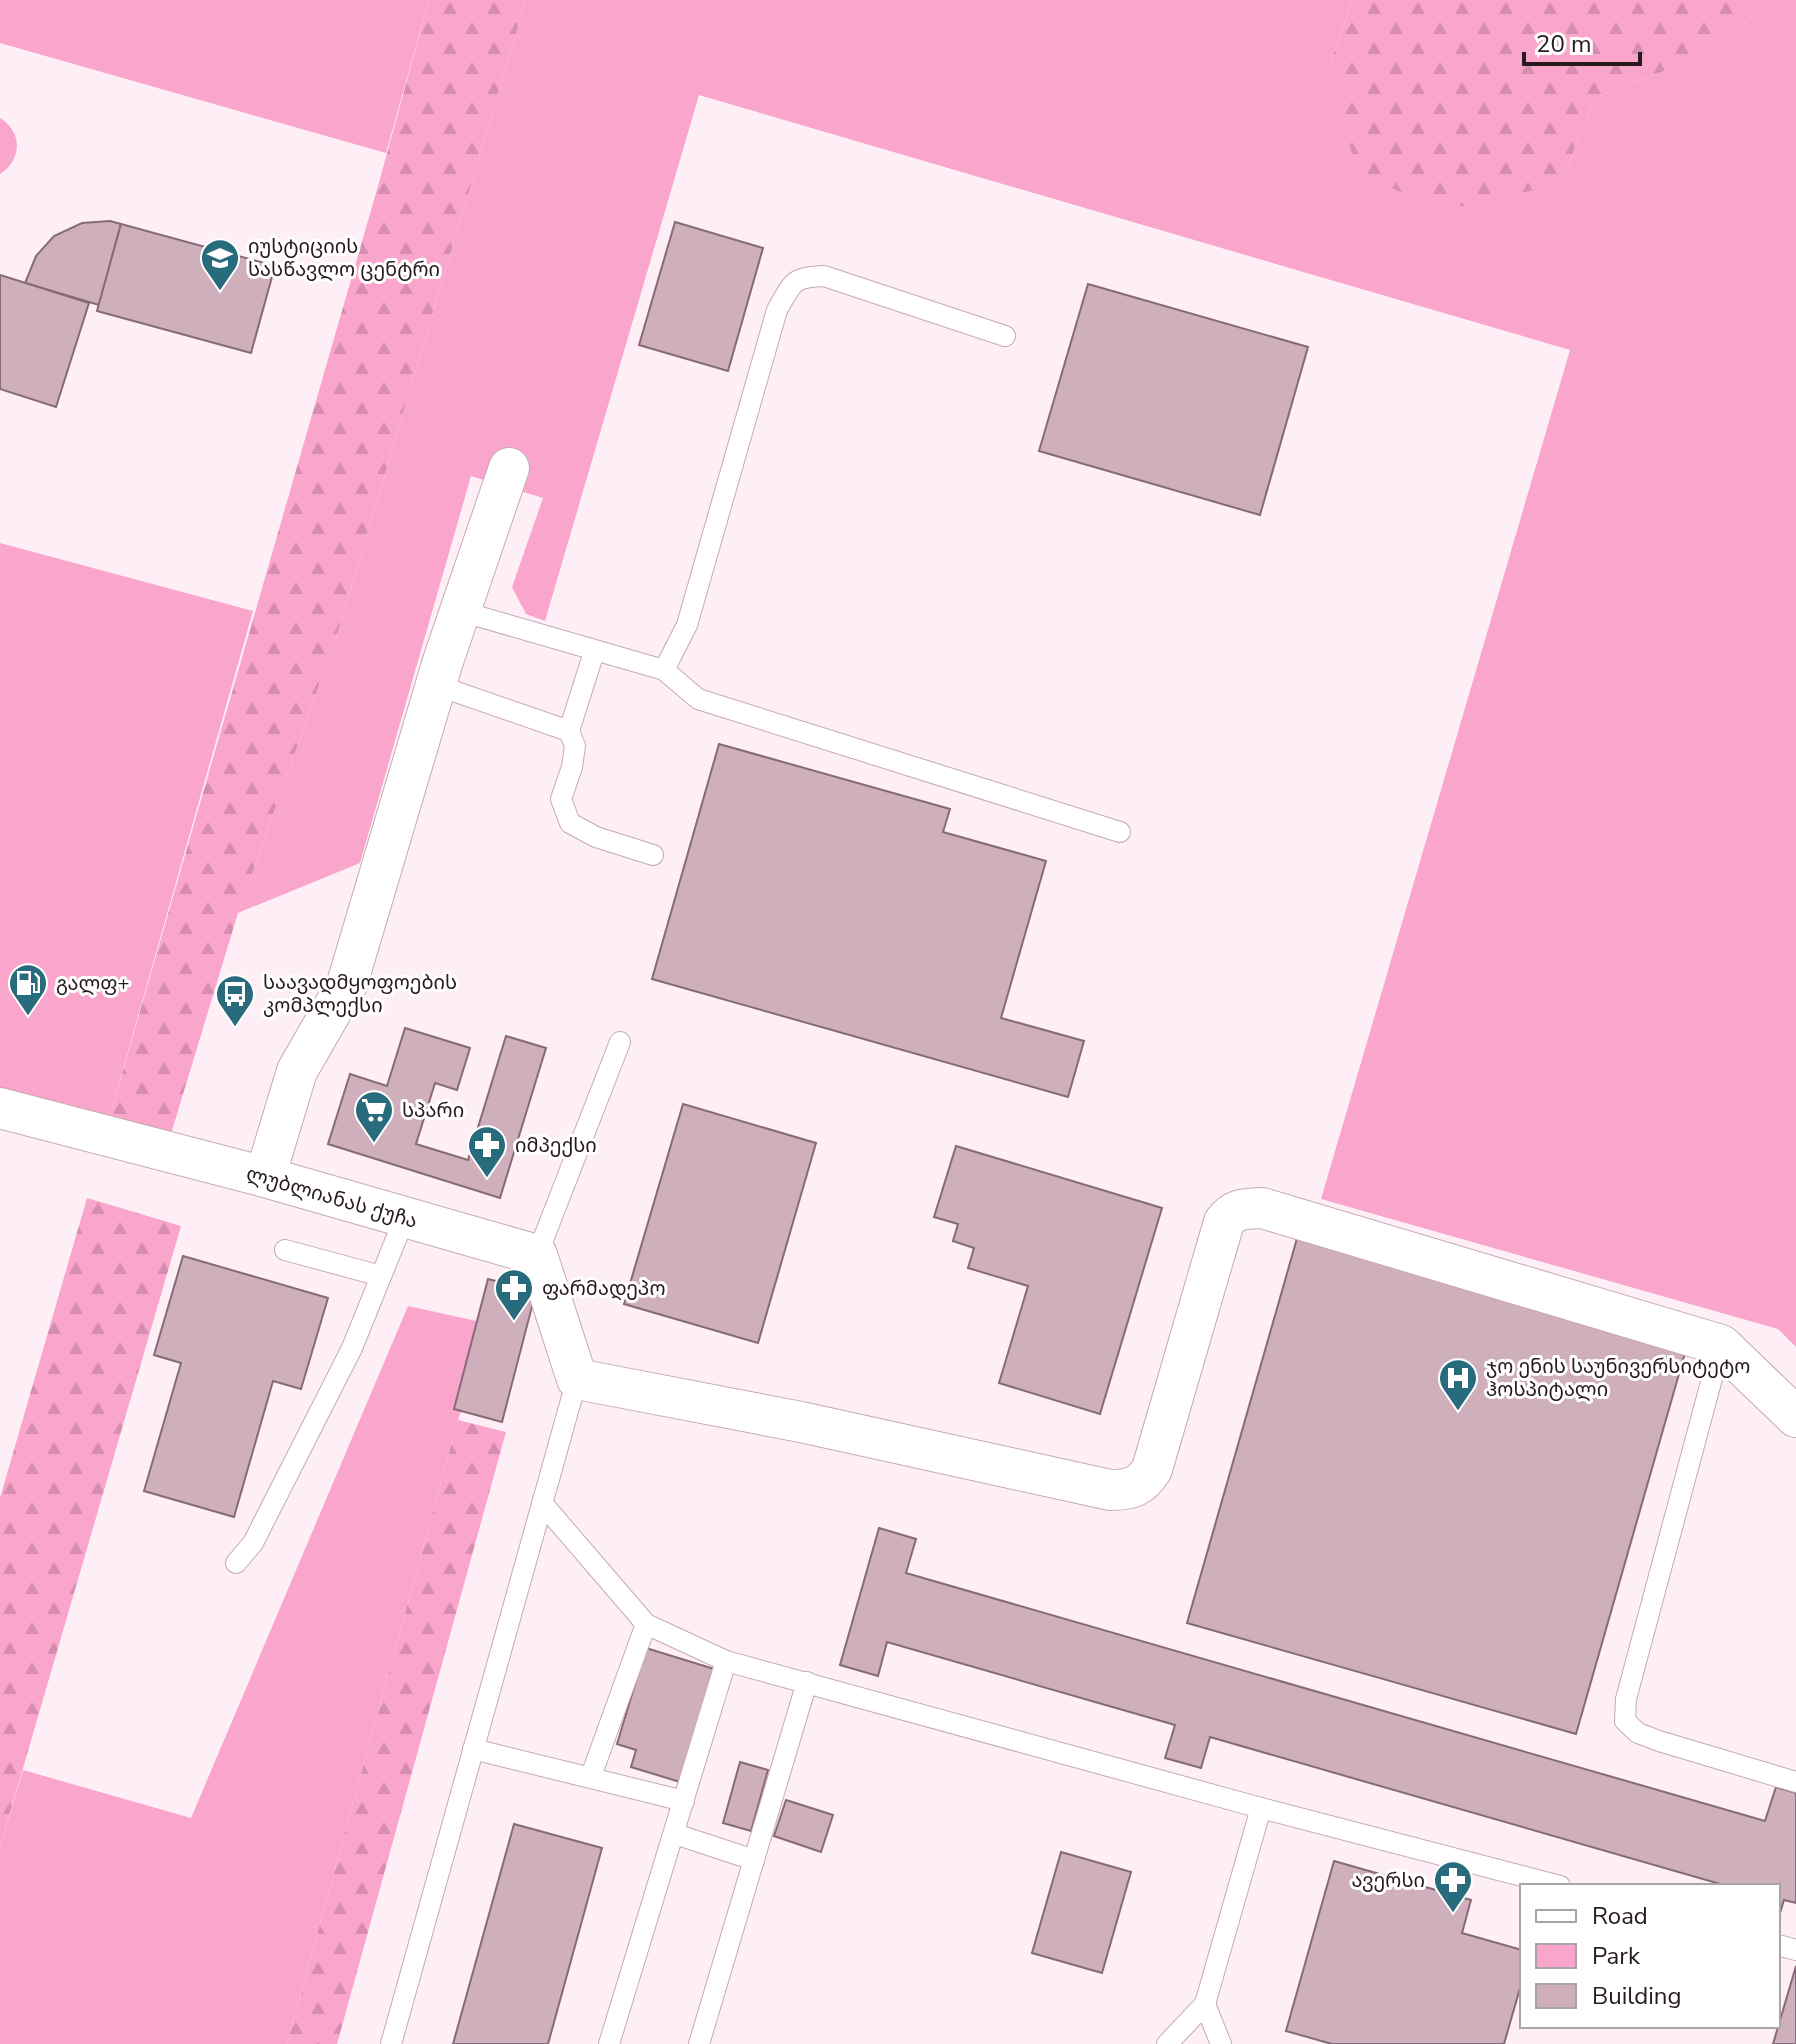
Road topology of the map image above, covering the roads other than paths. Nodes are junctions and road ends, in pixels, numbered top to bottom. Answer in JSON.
{"nodes":[{"id":1,"x":1005,"y":336,"type":"dead end"},
{"id":2,"x":509,"y":468,"type":"dead end"},
{"id":3,"x":460,"y":611,"type":"junction"},
{"id":4,"x":594,"y":652,"type":"junction"},
{"id":5,"x":664,"y":670,"type":"junction"},
{"id":6,"x":436,"y":685,"type":"junction"},
{"id":7,"x":569,"y":731,"type":"junction"},
{"id":8,"x":1120,"y":832,"type":"dead end"},
{"id":9,"x":653,"y":855,"type":"dead end"},
{"id":10,"x":620,"y":1042,"type":"dead end"},
{"id":11,"x":0,"y":1108,"type":"edge"},
{"id":12,"x":265,"y":1177,"type":"junction"},
{"id":13,"x":405,"y":1217,"type":"junction"},
{"id":14,"x":285,"y":1250,"type":"dead end"},
{"id":15,"x":537,"y":1255,"type":"junction"},
{"id":16,"x":381,"y":1276,"type":"junction"},
{"id":17,"x":1721,"y":1345,"type":"junction"},
{"id":18,"x":577,"y":1379,"type":"junction"},
{"id":19,"x":1796,"y":1417,"type":"edge"},
{"id":20,"x":542,"y":1503,"type":"junction"},
{"id":21,"x":236,"y":1563,"type":"dead end"},
{"id":22,"x":646,"y":1624,"type":"junction"},
{"id":23,"x":726,"y":1661,"type":"junction"},
{"id":24,"x":807,"y":1682,"type":"junction"},
{"id":25,"x":473,"y":1749,"type":"junction"},
{"id":26,"x":591,"y":1776,"type":"junction"},
{"id":27,"x":1796,"y":1782,"type":"edge"},
{"id":28,"x":684,"y":1801,"type":"junction"},
{"id":29,"x":1261,"y":1808,"type":"junction"},
{"id":30,"x":675,"y":1834,"type":"junction"},
{"id":31,"x":754,"y":1860,"type":"junction"},
{"id":32,"x":1552,"y":1884,"type":"edge"},
{"id":33,"x":1205,"y":2004,"type":"junction"},
{"id":34,"x":391,"y":2044,"type":"edge"},
{"id":35,"x":609,"y":2044,"type":"edge"},
{"id":36,"x":699,"y":2044,"type":"edge"},
{"id":37,"x":1167,"y":2044,"type":"edge"},
{"id":38,"x":1221,"y":2044,"type":"edge"}],
"edges":[{"from":1,"to":5,"type":"lane"},
{"from":2,"to":3,"type":"street"},
{"from":3,"to":4,"type":"lane"},
{"from":3,"to":6,"type":"street"},
{"from":4,"to":5,"type":"lane"},
{"from":4,"to":7,"type":"lane"},
{"from":5,"to":8,"type":"lane"},
{"from":6,"to":7,"type":"lane"},
{"from":6,"to":12,"type":"street"},
{"from":7,"to":9,"type":"lane"},
{"from":10,"to":15,"type":"lane"},
{"from":11,"to":12,"type":"street","name":"ლუბლიანას ქუჩა"},
{"from":12,"to":13,"type":"street","name":"ლუბლიანას ქუჩა"},
{"from":13,"to":15,"type":"street","name":"ლუბლიანას ქუჩა"},
{"from":13,"to":16,"type":"lane"},
{"from":14,"to":16,"type":"lane"},
{"from":15,"to":18,"type":"street"},
{"from":16,"to":21,"type":"lane"},
{"from":17,"to":18,"type":"street"},
{"from":17,"to":19,"type":"street"},
{"from":17,"to":27,"type":"lane"},
{"from":18,"to":20,"type":"lane"},
{"from":20,"to":22,"type":"lane"},
{"from":20,"to":25,"type":"lane"},
{"from":22,"to":23,"type":"lane"},
{"from":22,"to":26,"type":"lane"},
{"from":23,"to":24,"type":"lane"},
{"from":23,"to":28,"type":"lane"},
{"from":24,"to":29,"type":"lane"},
{"from":24,"to":31,"type":"lane"},
{"from":25,"to":26,"type":"lane"},
{"from":25,"to":34,"type":"lane"},
{"from":26,"to":28,"type":"lane"},
{"from":28,"to":30,"type":"lane"},
{"from":29,"to":32,"type":"lane"},
{"from":29,"to":33,"type":"lane"},
{"from":30,"to":31,"type":"lane"},
{"from":30,"to":35,"type":"lane"},
{"from":31,"to":36,"type":"lane"},
{"from":33,"to":37,"type":"lane"},
{"from":33,"to":38,"type":"lane"}]}
